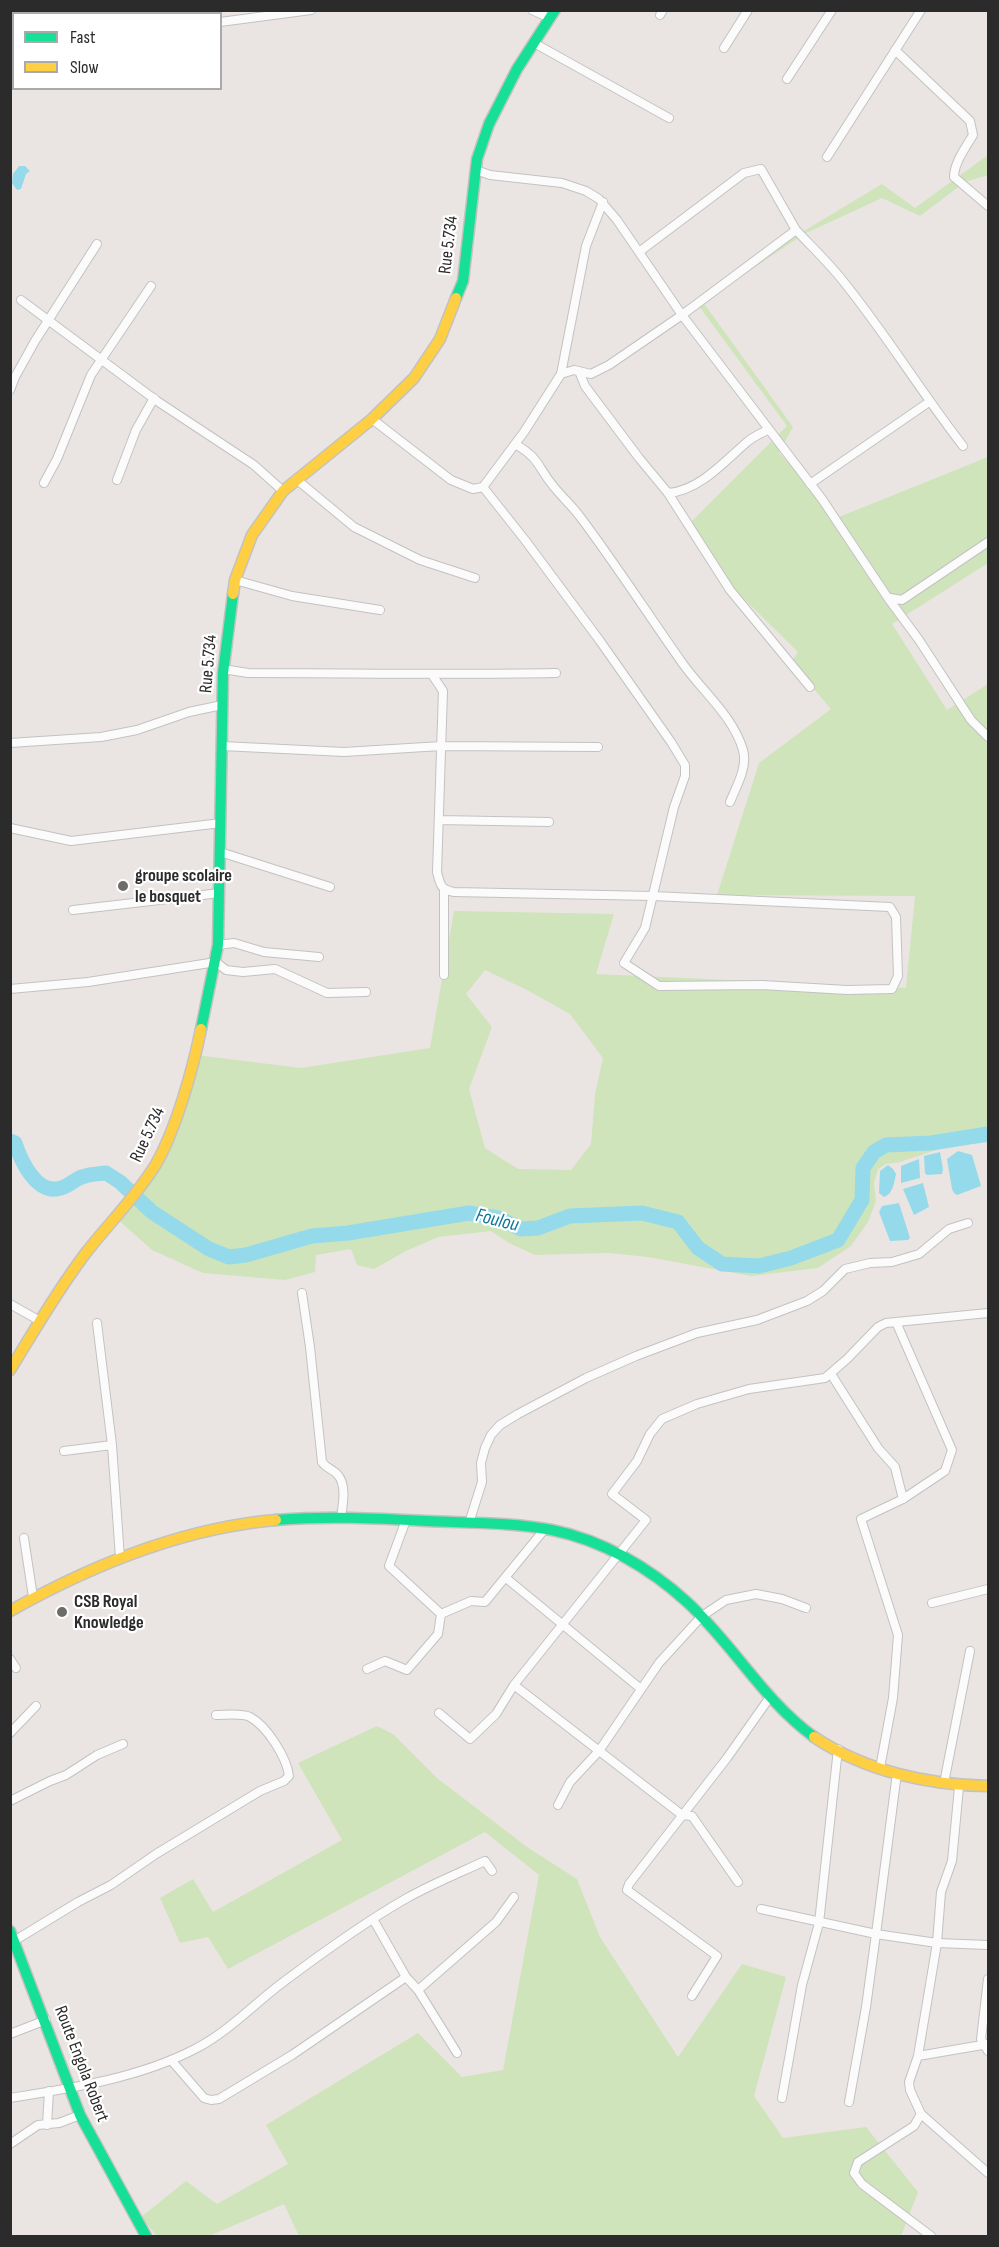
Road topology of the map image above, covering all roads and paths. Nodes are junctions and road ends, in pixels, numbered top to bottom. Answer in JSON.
{"nodes":[{"id":1,"x":311,"y":10,"type":"edge"},
{"id":2,"x":532,"y":10,"type":"edge"},
{"id":3,"x":748,"y":10,"type":"edge"},
{"id":4,"x":832,"y":10,"type":"edge"},
{"id":5,"x":921,"y":10,"type":"edge"},
{"id":6,"x":552,"y":14,"type":"edge"},
{"id":7,"x":222,"y":22,"type":"edge"},
{"id":8,"x":534,"y":44,"type":"junction"},
{"id":9,"x":724,"y":48,"type":"dead end"},
{"id":10,"x":895,"y":50,"type":"junction"},
{"id":11,"x":788,"y":79,"type":"dead end"},
{"id":12,"x":669,"y":118,"type":"dead end"},
{"id":13,"x":827,"y":157,"type":"dead end"},
{"id":14,"x":476,"y":170,"type":"junction"},
{"id":15,"x":603,"y":202,"type":"junction"},
{"id":16,"x":988,"y":206,"type":"edge"},
{"id":17,"x":796,"y":230,"type":"junction"},
{"id":18,"x":97,"y":244,"type":"dead end"},
{"id":19,"x":639,"y":252,"type":"junction"},
{"id":20,"x":151,"y":286,"type":"dead end"},
{"id":21,"x":21,"y":300,"type":"dead end"},
{"id":22,"x":682,"y":315,"type":"junction"},
{"id":23,"x":48,"y":321,"type":"junction"},
{"id":24,"x":101,"y":359,"type":"junction"},
{"id":25,"x":579,"y":371,"type":"junction"},
{"id":26,"x":561,"y":374,"type":"junction"},
{"id":27,"x":10,"y":390,"type":"edge"},
{"id":28,"x":154,"y":398,"type":"junction"},
{"id":29,"x":929,"y":402,"type":"junction"},
{"id":30,"x":372,"y":418,"type":"junction"},
{"id":31,"x":768,"y":430,"type":"junction"},
{"id":32,"x":515,"y":444,"type":"junction"},
{"id":33,"x":963,"y":446,"type":"dead end"},
{"id":34,"x":296,"y":479,"type":"junction"},
{"id":35,"x":117,"y":480,"type":"dead end"},
{"id":36,"x":44,"y":483,"type":"dead end"},
{"id":37,"x":810,"y":484,"type":"junction"},
{"id":38,"x":483,"y":487,"type":"junction"},
{"id":39,"x":283,"y":491,"type":"junction"},
{"id":40,"x":668,"y":493,"type":"junction"},
{"id":41,"x":988,"y":542,"type":"edge"},
{"id":42,"x":475,"y":578,"type":"dead end"},
{"id":43,"x":235,"y":580,"type":"junction"},
{"id":44,"x":888,"y":598,"type":"junction"},
{"id":45,"x":380,"y":610,"type":"dead end"},
{"id":46,"x":223,"y":669,"type":"junction"},
{"id":47,"x":556,"y":674,"type":"dead end"},
{"id":48,"x":433,"y":676,"type":"junction"},
{"id":49,"x":810,"y":687,"type":"dead end"},
{"id":50,"x":222,"y":705,"type":"junction"},
{"id":51,"x":988,"y":737,"type":"edge"},
{"id":52,"x":10,"y":743,"type":"edge"},
{"id":53,"x":222,"y":746,"type":"junction"},
{"id":54,"x":441,"y":746,"type":"junction"},
{"id":55,"x":598,"y":747,"type":"dead end"},
{"id":56,"x":730,"y":802,"type":"dead end"},
{"id":57,"x":439,"y":820,"type":"junction"},
{"id":58,"x":549,"y":822,"type":"dead end"},
{"id":59,"x":221,"y":823,"type":"junction"},
{"id":60,"x":10,"y":828,"type":"edge"},
{"id":61,"x":220,"y":852,"type":"junction"},
{"id":62,"x":330,"y":887,"type":"dead end"},
{"id":63,"x":444,"y":890,"type":"junction"},
{"id":64,"x":220,"y":893,"type":"junction"},
{"id":65,"x":653,"y":896,"type":"junction"},
{"id":66,"x":73,"y":910,"type":"dead end"},
{"id":67,"x":218,"y":945,"type":"junction"},
{"id":68,"x":319,"y":957,"type":"dead end"},
{"id":69,"x":216,"y":962,"type":"junction"},
{"id":70,"x":444,"y":975,"type":"dead end"},
{"id":71,"x":10,"y":988,"type":"edge"},
{"id":72,"x":366,"y":992,"type":"dead end"},
{"id":73,"x":968,"y":1222,"type":"dead end"},
{"id":74,"x":302,"y":1293,"type":"dead end"},
{"id":75,"x":10,"y":1304,"type":"edge"},
{"id":76,"x":988,"y":1313,"type":"edge"},
{"id":77,"x":40,"y":1321,"type":"junction"},
{"id":78,"x":897,"y":1322,"type":"junction"},
{"id":79,"x":97,"y":1323,"type":"dead end"},
{"id":80,"x":10,"y":1370,"type":"edge"},
{"id":81,"x":831,"y":1374,"type":"junction"},
{"id":82,"x":112,"y":1445,"type":"junction"},
{"id":83,"x":64,"y":1451,"type":"dead end"},
{"id":84,"x":903,"y":1499,"type":"junction"},
{"id":85,"x":341,"y":1516,"type":"junction"},
{"id":86,"x":406,"y":1520,"type":"junction"},
{"id":87,"x":469,"y":1523,"type":"junction"},
{"id":88,"x":544,"y":1530,"type":"junction"},
{"id":89,"x":24,"y":1538,"type":"dead end"},
{"id":90,"x":618,"y":1555,"type":"junction"},
{"id":91,"x":120,"y":1558,"type":"junction"},
{"id":92,"x":506,"y":1578,"type":"junction"},
{"id":93,"x":988,"y":1589,"type":"edge"},
{"id":94,"x":33,"y":1597,"type":"junction"},
{"id":95,"x":932,"y":1602,"type":"dead end"},
{"id":96,"x":806,"y":1608,"type":"dead end"},
{"id":97,"x":10,"y":1611,"type":"edge"},
{"id":98,"x":441,"y":1614,"type":"junction"},
{"id":99,"x":702,"y":1616,"type":"junction"},
{"id":100,"x":563,"y":1624,"type":"junction"},
{"id":101,"x":970,"y":1651,"type":"dead end"},
{"id":102,"x":10,"y":1659,"type":"edge"},
{"id":103,"x":16,"y":1668,"type":"dead end"},
{"id":104,"x":367,"y":1669,"type":"dead end"},
{"id":105,"x":514,"y":1685,"type":"junction"},
{"id":106,"x":641,"y":1689,"type":"junction"},
{"id":107,"x":770,"y":1697,"type":"junction"},
{"id":108,"x":36,"y":1706,"type":"dead end"},
{"id":109,"x":439,"y":1713,"type":"dead end"},
{"id":110,"x":216,"y":1715,"type":"dead end"},
{"id":111,"x":10,"y":1733,"type":"edge"},
{"id":112,"x":123,"y":1744,"type":"dead end"},
{"id":113,"x":838,"y":1749,"type":"junction"},
{"id":114,"x":599,"y":1751,"type":"junction"},
{"id":115,"x":880,"y":1768,"type":"junction"},
{"id":116,"x":897,"y":1773,"type":"junction"},
{"id":117,"x":944,"y":1784,"type":"junction"},
{"id":118,"x":988,"y":1786,"type":"edge"},
{"id":119,"x":959,"y":1787,"type":"junction"},
{"id":120,"x":10,"y":1801,"type":"edge"},
{"id":121,"x":558,"y":1805,"type":"dead end"},
{"id":122,"x":682,"y":1815,"type":"junction"},
{"id":123,"x":492,"y":1870,"type":"dead end"},
{"id":124,"x":738,"y":1882,"type":"dead end"},
{"id":125,"x":514,"y":1897,"type":"dead end"},
{"id":126,"x":761,"y":1909,"type":"dead end"},
{"id":127,"x":373,"y":1919,"type":"junction"},
{"id":128,"x":819,"y":1923,"type":"junction"},
{"id":129,"x":876,"y":1934,"type":"junction"},
{"id":130,"x":12,"y":1936,"type":"edge"},
{"id":131,"x":937,"y":1943,"type":"junction"},
{"id":132,"x":988,"y":1946,"type":"edge"},
{"id":133,"x":406,"y":1977,"type":"junction"},
{"id":134,"x":988,"y":1979,"type":"edge"},
{"id":135,"x":418,"y":1990,"type":"junction"},
{"id":136,"x":692,"y":1996,"type":"dead end"},
{"id":137,"x":46,"y":2020,"type":"junction"},
{"id":138,"x":10,"y":2034,"type":"edge"},
{"id":139,"x":987,"y":2047,"type":"edge"},
{"id":140,"x":457,"y":2053,"type":"dead end"},
{"id":141,"x":918,"y":2056,"type":"junction"},
{"id":142,"x":171,"y":2060,"type":"junction"},
{"id":143,"x":69,"y":2087,"type":"junction"},
{"id":144,"x":49,"y":2091,"type":"junction"},
{"id":145,"x":10,"y":2097,"type":"edge"},
{"id":146,"x":782,"y":2098,"type":"dead end"},
{"id":147,"x":849,"y":2102,"type":"dead end"},
{"id":148,"x":921,"y":2114,"type":"junction"},
{"id":149,"x":80,"y":2115,"type":"junction"},
{"id":150,"x":47,"y":2125,"type":"junction"},
{"id":151,"x":10,"y":2144,"type":"edge"},
{"id":152,"x":988,"y":2173,"type":"edge"},
{"id":153,"x":146,"y":2236,"type":"edge"},
{"id":154,"x":931,"y":2236,"type":"edge"}],
"edges":[{"from":1,"to":7,"type":"street"},
{"from":2,"to":6,"type":"street"},
{"from":3,"to":9,"type":"street"},
{"from":4,"to":11,"type":"street"},
{"from":5,"to":10,"type":"street"},
{"from":6,"to":8,"type":"street","name":"Rue 5.734"},
{"from":8,"to":12,"type":"street"},
{"from":8,"to":14,"type":"street","name":"Rue 5.734"},
{"from":10,"to":13,"type":"street"},
{"from":10,"to":16,"type":"street"},
{"from":14,"to":15,"type":"street"},
{"from":14,"to":30,"type":"street","name":"Rue 5.734"},
{"from":15,"to":19,"type":"street"},
{"from":15,"to":26,"type":"street"},
{"from":17,"to":19,"type":"street"},
{"from":17,"to":22,"type":"street"},
{"from":17,"to":29,"type":"street"},
{"from":18,"to":23,"type":"street"},
{"from":19,"to":22,"type":"street"},
{"from":20,"to":24,"type":"street"},
{"from":21,"to":23,"type":"street"},
{"from":22,"to":25,"type":"street"},
{"from":22,"to":31,"type":"street"},
{"from":23,"to":24,"type":"street"},
{"from":23,"to":27,"type":"street"},
{"from":24,"to":28,"type":"street"},
{"from":24,"to":36,"type":"street"},
{"from":25,"to":26,"type":"street"},
{"from":25,"to":40,"type":"street"},
{"from":26,"to":32,"type":"street"},
{"from":28,"to":35,"type":"street"},
{"from":28,"to":39,"type":"street"},
{"from":29,"to":33,"type":"street"},
{"from":29,"to":37,"type":"street"},
{"from":30,"to":34,"type":"street","name":"Rue 5.734"},
{"from":30,"to":38,"type":"street"},
{"from":31,"to":37,"type":"street"},
{"from":31,"to":40,"type":"street"},
{"from":32,"to":38,"type":"street"},
{"from":32,"to":56,"type":"street"},
{"from":34,"to":39,"type":"street","name":"Rue 5.734"},
{"from":34,"to":42,"type":"street"},
{"from":37,"to":44,"type":"street"},
{"from":38,"to":65,"type":"street"},
{"from":39,"to":43,"type":"street","name":"Rue 5.734"},
{"from":40,"to":49,"type":"street"},
{"from":41,"to":44,"type":"street"},
{"from":43,"to":45,"type":"street"},
{"from":43,"to":46,"type":"street","name":"Rue 5.734"},
{"from":44,"to":51,"type":"street"},
{"from":46,"to":48,"type":"street"},
{"from":46,"to":50,"type":"street","name":"Rue 5.734"},
{"from":47,"to":48,"type":"street"},
{"from":48,"to":54,"type":"street"},
{"from":50,"to":52,"type":"street"},
{"from":50,"to":53,"type":"street","name":"Rue 5.734"},
{"from":53,"to":54,"type":"street"},
{"from":53,"to":59,"type":"street","name":"Rue 5.734"},
{"from":54,"to":55,"type":"street"},
{"from":54,"to":57,"type":"street"},
{"from":57,"to":58,"type":"street"},
{"from":57,"to":63,"type":"street"},
{"from":59,"to":60,"type":"street"},
{"from":59,"to":61,"type":"street","name":"Rue 5.734"},
{"from":61,"to":62,"type":"street"},
{"from":61,"to":64,"type":"street","name":"Rue 5.734"},
{"from":63,"to":65,"type":"street"},
{"from":63,"to":70,"type":"street"},
{"from":64,"to":66,"type":"street"},
{"from":64,"to":67,"type":"street","name":"Rue 5.734"},
{"from":65,"to":65,"type":"street"},
{"from":67,"to":68,"type":"street"},
{"from":67,"to":69,"type":"street","name":"Rue 5.734"},
{"from":69,"to":71,"type":"street"},
{"from":69,"to":72,"type":"street"},
{"from":69,"to":77,"type":"street","name":"Rue 5.734"},
{"from":73,"to":87,"type":"street"},
{"from":74,"to":85,"type":"street"},
{"from":75,"to":77,"type":"street"},
{"from":76,"to":78,"type":"street"},
{"from":77,"to":80,"type":"street","name":"Rue 5.734"},
{"from":78,"to":81,"type":"street"},
{"from":78,"to":84,"type":"street"},
{"from":79,"to":82,"type":"street"},
{"from":81,"to":84,"type":"street"},
{"from":81,"to":90,"type":"street"},
{"from":82,"to":83,"type":"street"},
{"from":82,"to":91,"type":"street"},
{"from":84,"to":115,"type":"street"},
{"from":85,"to":86,"type":"street"},
{"from":85,"to":91,"type":"street"},
{"from":86,"to":87,"type":"street"},
{"from":86,"to":98,"type":"street"},
{"from":87,"to":88,"type":"street"},
{"from":88,"to":90,"type":"street"},
{"from":88,"to":92,"type":"street"},
{"from":89,"to":94,"type":"street"},
{"from":90,"to":99,"type":"street"},
{"from":90,"to":100,"type":"street"},
{"from":91,"to":94,"type":"street"},
{"from":92,"to":98,"type":"street"},
{"from":92,"to":100,"type":"street"},
{"from":93,"to":95,"type":"street"},
{"from":94,"to":97,"type":"street"},
{"from":96,"to":99,"type":"street"},
{"from":98,"to":104,"type":"street"},
{"from":99,"to":106,"type":"street"},
{"from":99,"to":107,"type":"street"},
{"from":100,"to":105,"type":"street"},
{"from":100,"to":106,"type":"street"},
{"from":101,"to":117,"type":"street"},
{"from":102,"to":103,"type":"street"},
{"from":105,"to":109,"type":"street"},
{"from":105,"to":114,"type":"street"},
{"from":106,"to":114,"type":"street"},
{"from":107,"to":113,"type":"street"},
{"from":107,"to":122,"type":"street"},
{"from":108,"to":111,"type":"street"},
{"from":110,"to":130,"type":"street"},
{"from":112,"to":120,"type":"street"},
{"from":113,"to":115,"type":"street"},
{"from":113,"to":128,"type":"street"},
{"from":114,"to":121,"type":"street"},
{"from":114,"to":122,"type":"street"},
{"from":115,"to":116,"type":"street"},
{"from":116,"to":117,"type":"street"},
{"from":116,"to":129,"type":"street"},
{"from":117,"to":119,"type":"street"},
{"from":118,"to":119,"type":"street"},
{"from":119,"to":131,"type":"street"},
{"from":122,"to":124,"type":"street"},
{"from":122,"to":136,"type":"street"},
{"from":123,"to":127,"type":"street"},
{"from":125,"to":135,"type":"street"},
{"from":126,"to":128,"type":"street"},
{"from":127,"to":133,"type":"street"},
{"from":127,"to":142,"type":"street"},
{"from":128,"to":129,"type":"street"},
{"from":128,"to":146,"type":"street"},
{"from":129,"to":131,"type":"street"},
{"from":129,"to":147,"type":"street"},
{"from":130,"to":137,"type":"street","name":"Route Engola Robert"},
{"from":131,"to":132,"type":"street"},
{"from":131,"to":141,"type":"street"},
{"from":133,"to":135,"type":"street"},
{"from":133,"to":142,"type":"street"},
{"from":134,"to":139,"type":"street"},
{"from":135,"to":140,"type":"street"},
{"from":137,"to":138,"type":"street"},
{"from":137,"to":143,"type":"street","name":"Route Engola Robert"},
{"from":139,"to":141,"type":"street"},
{"from":141,"to":148,"type":"street"},
{"from":142,"to":143,"type":"street"},
{"from":143,"to":144,"type":"street"},
{"from":143,"to":149,"type":"street","name":"Route Engola Robert"},
{"from":144,"to":145,"type":"street"},
{"from":144,"to":150,"type":"street"},
{"from":148,"to":152,"type":"street"},
{"from":148,"to":154,"type":"street"},
{"from":149,"to":150,"type":"street"},
{"from":149,"to":153,"type":"street","name":"Route Engola Robert"},
{"from":150,"to":151,"type":"street"}]}
